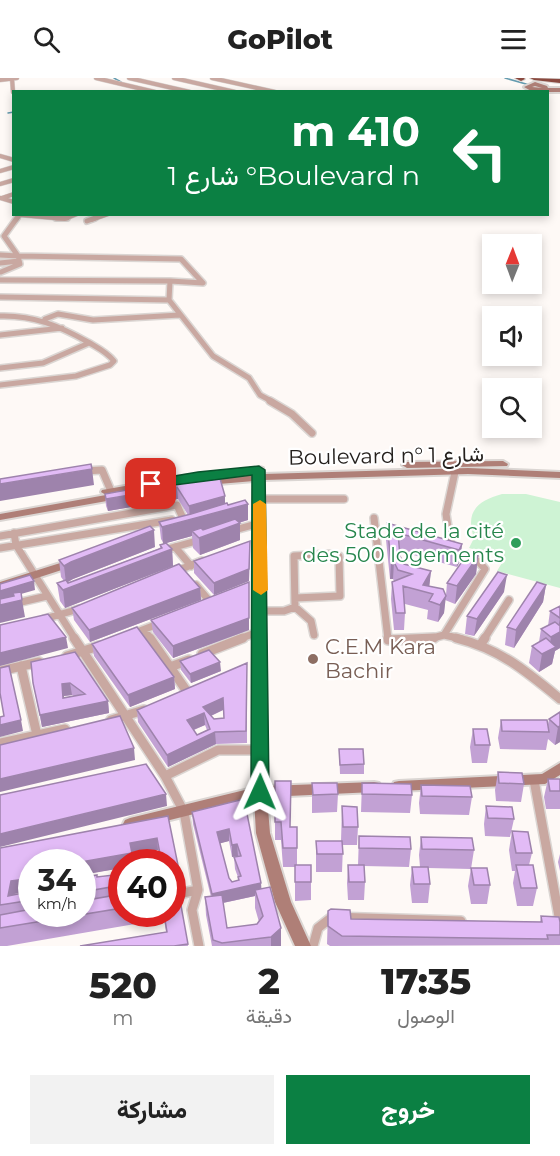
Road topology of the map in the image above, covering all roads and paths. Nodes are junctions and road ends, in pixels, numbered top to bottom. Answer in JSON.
{"nodes":[{"id":1,"x":96,"y":78,"type":"edge"},
{"id":2,"x":129,"y":78,"type":"edge"},
{"id":3,"x":174,"y":78,"type":"edge"},
{"id":4,"x":197,"y":78,"type":"edge"},
{"id":5,"x":212,"y":78,"type":"edge"},
{"id":6,"x":14,"y":79,"type":"edge"},
{"id":7,"x":0,"y":80,"type":"edge"},
{"id":8,"x":530,"y":80,"type":"edge"},
{"id":9,"x":560,"y":80,"type":"edge"},
{"id":10,"x":190,"y":81,"type":"junction"},
{"id":11,"x":560,"y":89,"type":"edge"},
{"id":12,"x":147,"y":90,"type":"edge"},
{"id":13,"x":181,"y":90,"type":"edge"},
{"id":14,"x":227,"y":90,"type":"edge"},
{"id":15,"x":265,"y":90,"type":"edge"},
{"id":16,"x":19,"y":216,"type":"edge"},
{"id":17,"x":31,"y":216,"type":"edge"},
{"id":18,"x":72,"y":216,"type":"edge"},
{"id":19,"x":102,"y":216,"type":"edge"},
{"id":20,"x":87,"y":221,"type":"dead end"},
{"id":21,"x":0,"y":255,"type":"edge"},
{"id":22,"x":19,"y":259,"type":"junction"},
{"id":23,"x":0,"y":263,"type":"edge"},
{"id":24,"x":1,"y":272,"type":"edge"},
{"id":25,"x":0,"y":280,"type":"edge"},
{"id":26,"x":170,"y":281,"type":"junction"},
{"id":27,"x":0,"y":297,"type":"edge"},
{"id":28,"x":169,"y":300,"type":"junction"},
{"id":29,"x":180,"y":315,"type":"junction"},
{"id":30,"x":0,"y":316,"type":"edge"},
{"id":31,"x":45,"y":319,"type":"junction"},
{"id":32,"x":62,"y":328,"type":"junction"},
{"id":33,"x":0,"y":335,"type":"edge"},
{"id":34,"x":89,"y":343,"type":"junction"},
{"id":35,"x":0,"y":368,"type":"edge"},
{"id":36,"x":0,"y":385,"type":"edge"},
{"id":37,"x":312,"y":433,"type":"dead end"},
{"id":38,"x":454,"y":468,"type":"junction"},
{"id":39,"x":560,"y":468,"type":"edge"},
{"id":40,"x":259,"y":474,"type":"junction"},
{"id":41,"x":560,"y":475,"type":"edge"},
{"id":42,"x":83,"y":476,"type":"edge"},
{"id":43,"x":111,"y":491,"type":"junction"},
{"id":44,"x":344,"y":499,"type":"dead end"},
{"id":45,"x":256,"y":504,"type":"junction"},
{"id":46,"x":0,"y":510,"type":"edge"},
{"id":47,"x":0,"y":517,"type":"edge"},
{"id":48,"x":374,"y":519,"type":"dead end"},
{"id":49,"x":188,"y":522,"type":"junction"},
{"id":50,"x":260,"y":523,"type":"junction"},
{"id":51,"x":227,"y":532,"type":"edge"},
{"id":52,"x":14,"y":533,"type":"junction"},
{"id":53,"x":0,"y":536,"type":"edge"},
{"id":54,"x":148,"y":537,"type":"edge"},
{"id":55,"x":206,"y":538,"type":"edge"},
{"id":56,"x":16,"y":545,"type":"junction"},
{"id":57,"x":175,"y":547,"type":"junction"},
{"id":58,"x":0,"y":548,"type":"edge"},
{"id":59,"x":151,"y":555,"type":"edge"},
{"id":60,"x":211,"y":558,"type":"edge"},
{"id":61,"x":81,"y":561,"type":"edge"},
{"id":62,"x":191,"y":566,"type":"junction"},
{"id":63,"x":182,"y":569,"type":"junction"},
{"id":64,"x":35,"y":577,"type":"junction"},
{"id":65,"x":163,"y":577,"type":"edge"},
{"id":66,"x":0,"y":586,"type":"edge"},
{"id":67,"x":47,"y":596,"type":"junction"},
{"id":68,"x":221,"y":598,"type":"edge"},
{"id":69,"x":295,"y":598,"type":"junction"},
{"id":70,"x":509,"y":600,"type":"dead end"},
{"id":71,"x":211,"y":603,"type":"junction"},
{"id":72,"x":92,"y":604,"type":"edge"},
{"id":73,"x":202,"y":606,"type":"edge"},
{"id":74,"x":0,"y":607,"type":"edge"},
{"id":75,"x":295,"y":607,"type":"junction"},
{"id":76,"x":261,"y":611,"type":"junction"},
{"id":77,"x":59,"y":616,"type":"junction"},
{"id":78,"x":35,"y":621,"type":"edge"},
{"id":79,"x":163,"y":622,"type":"edge"},
{"id":80,"x":144,"y":630,"type":"junction"},
{"id":81,"x":261,"y":631,"type":"junction"},
{"id":82,"x":314,"y":634,"type":"dead end"},
{"id":83,"x":444,"y":635,"type":"junction"},
{"id":84,"x":123,"y":637,"type":"edge"},
{"id":85,"x":481,"y":644,"type":"junction"},
{"id":86,"x":103,"y":645,"type":"edge"},
{"id":87,"x":83,"y":652,"type":"junction"},
{"id":88,"x":62,"y":657,"type":"edge"},
{"id":89,"x":52,"y":659,"type":"edge"},
{"id":90,"x":21,"y":666,"type":"junction"},
{"id":91,"x":170,"y":667,"type":"junction"},
{"id":92,"x":0,"y":671,"type":"edge"},
{"id":93,"x":200,"y":688,"type":"edge"},
{"id":94,"x":188,"y":693,"type":"junction"},
{"id":95,"x":177,"y":697,"type":"edge"},
{"id":96,"x":560,"y":699,"type":"edge"},
{"id":97,"x":157,"y":705,"type":"edge"},
{"id":98,"x":126,"y":716,"type":"junction"},
{"id":99,"x":104,"y":721,"type":"edge"},
{"id":100,"x":70,"y":728,"type":"edge"},
{"id":101,"x":37,"y":735,"type":"junction"},
{"id":102,"x":0,"y":743,"type":"edge"},
{"id":103,"x":261,"y":750,"type":"junction"},
{"id":104,"x":155,"y":762,"type":"junction"},
{"id":105,"x":144,"y":765,"type":"edge"},
{"id":106,"x":560,"y":768,"type":"edge"},
{"id":107,"x":165,"y":776,"type":"junction"},
{"id":108,"x":534,"y":780,"type":"junction"},
{"id":109,"x":260,"y":792,"type":"junction"},
{"id":110,"x":184,"y":812,"type":"junction"},
{"id":111,"x":115,"y":828,"type":"edge"},
{"id":112,"x":198,"y":890,"type":"junction"},
{"id":113,"x":186,"y":892,"type":"edge"},
{"id":114,"x":469,"y":921,"type":"edge"},
{"id":115,"x":549,"y":923,"type":"edge"},
{"id":116,"x":560,"y":923,"type":"edge"},
{"id":117,"x":199,"y":946,"type":"edge"},
{"id":118,"x":303,"y":946,"type":"edge"},
{"id":119,"x":313,"y":946,"type":"edge"}],
"edges":[{"from":1,"to":12,"type":"street"},
{"from":2,"to":13,"type":"street"},
{"from":3,"to":10,"type":"street"},
{"from":4,"to":10,"type":"street"},
{"from":5,"to":15,"type":"street"},
{"from":6,"to":7,"type":"street"},
{"from":8,"to":9,"type":"highway"},
{"from":8,"to":11,"type":"street"},
{"from":10,"to":14,"type":"street"},
{"from":16,"to":22,"type":"street"},
{"from":17,"to":18,"type":"street"},
{"from":19,"to":20,"type":"street"},
{"from":21,"to":22,"type":"street"},
{"from":22,"to":23,"type":"street"},
{"from":22,"to":24,"type":"street"},
{"from":22,"to":26,"type":"street"},
{"from":25,"to":26,"type":"street"},
{"from":26,"to":28,"type":"street"},
{"from":27,"to":28,"type":"street"},
{"from":28,"to":29,"type":"street"},
{"from":29,"to":31,"type":"street"},
{"from":29,"to":37,"type":"street"},
{"from":30,"to":31,"type":"street"},
{"from":31,"to":32,"type":"street"},
{"from":32,"to":33,"type":"street"},
{"from":32,"to":34,"type":"street"},
{"from":34,"to":35,"type":"street"},
{"from":34,"to":36,"type":"street"},
{"from":38,"to":39,"type":"street","name":"Boulevard n° شارع 1"},
{"from":38,"to":40,"type":"street","name":"Boulevard n° شارع 1"},
{"from":38,"to":41,"type":"street","name":"Boulevard n° شارع 1"},
{"from":38,"to":83,"type":"street"},
{"from":40,"to":43,"type":"street","name":"Boulevard n° شارع 1"},
{"from":40,"to":45,"type":"street"},
{"from":40,"to":47,"type":"street","name":"Boulevard n° شارع 1"},
{"from":42,"to":43,"type":"street"},
{"from":43,"to":46,"type":"street","name":"Boulevard n° شارع 1"},
{"from":44,"to":45,"type":"street"},
{"from":45,"to":50,"type":"street"},
{"from":48,"to":83,"type":"street"},
{"from":49,"to":52,"type":"street"},
{"from":49,"to":54,"type":"street"},
{"from":49,"to":56,"type":"street"},
{"from":50,"to":51,"type":"street"},
{"from":50,"to":76,"type":"street"},
{"from":52,"to":53,"type":"street"},
{"from":52,"to":56,"type":"street"},
{"from":55,"to":57,"type":"street"},
{"from":56,"to":58,"type":"street"},
{"from":56,"to":64,"type":"street"},
{"from":57,"to":59,"type":"street"},
{"from":57,"to":62,"type":"street"},
{"from":60,"to":62,"type":"street"},
{"from":61,"to":64,"type":"street"},
{"from":62,"to":63,"type":"street"},
{"from":63,"to":65,"type":"street"},
{"from":63,"to":71,"type":"street"},
{"from":64,"to":66,"type":"street"},
{"from":64,"to":67,"type":"street"},
{"from":67,"to":74,"type":"street"},
{"from":67,"to":77,"type":"street"},
{"from":68,"to":71,"type":"street"},
{"from":69,"to":69,"type":"street"},
{"from":69,"to":75,"type":"street"},
{"from":70,"to":85,"type":"street"},
{"from":71,"to":73,"type":"street"},
{"from":72,"to":77,"type":"street"},
{"from":75,"to":76,"type":"street"},
{"from":75,"to":82,"type":"street"},
{"from":76,"to":81,"type":"street"},
{"from":77,"to":78,"type":"street"},
{"from":77,"to":87,"type":"street"},
{"from":79,"to":80,"type":"street"},
{"from":80,"to":84,"type":"street"},
{"from":80,"to":91,"type":"street"},
{"from":81,"to":91,"type":"street"},
{"from":81,"to":103,"type":"street"},
{"from":83,"to":85,"type":"street"},
{"from":85,"to":96,"type":"street"},
{"from":86,"to":87,"type":"street"},
{"from":87,"to":88,"type":"street"},
{"from":87,"to":98,"type":"street"},
{"from":89,"to":90,"type":"street"},
{"from":90,"to":92,"type":"street"},
{"from":90,"to":101,"type":"street"},
{"from":91,"to":94,"type":"street"},
{"from":93,"to":94,"type":"street"},
{"from":94,"to":95,"type":"street"},
{"from":97,"to":98,"type":"street"},
{"from":98,"to":99,"type":"street"},
{"from":98,"to":104,"type":"street"},
{"from":100,"to":101,"type":"street"},
{"from":101,"to":102,"type":"street"},
{"from":103,"to":107,"type":"street"},
{"from":103,"to":109,"type":"street"},
{"from":104,"to":105,"type":"street"},
{"from":104,"to":107,"type":"street"},
{"from":106,"to":108,"type":"street"},
{"from":107,"to":110,"type":"street"},
{"from":108,"to":109,"type":"street"},
{"from":108,"to":116,"type":"street"},
{"from":109,"to":110,"type":"street"},
{"from":109,"to":118,"type":"street"},
{"from":110,"to":111,"type":"street"},
{"from":110,"to":112,"type":"street"},
{"from":112,"to":113,"type":"street"},
{"from":112,"to":117,"type":"street"},
{"from":114,"to":119,"type":"street"},
{"from":115,"to":116,"type":"street"}]}
